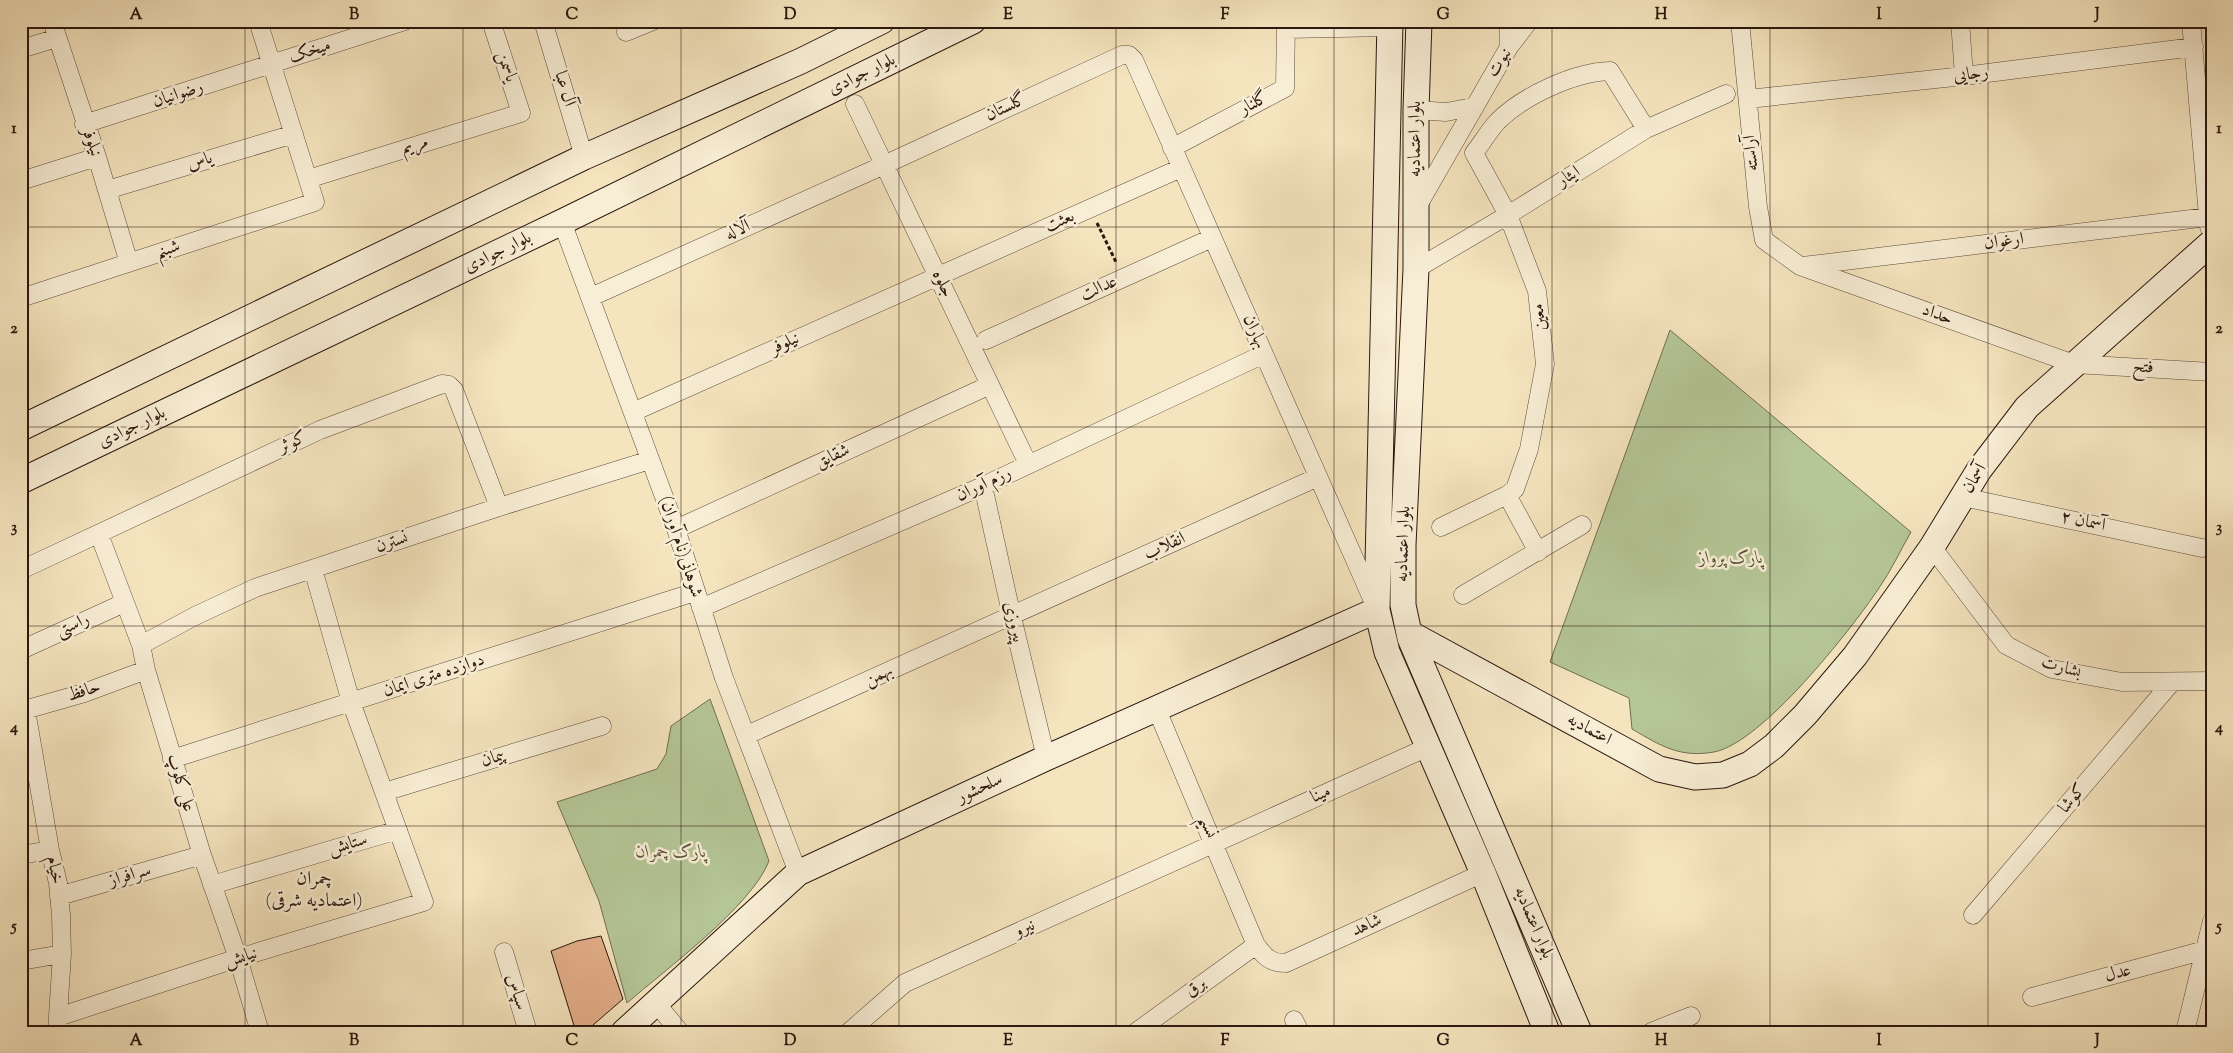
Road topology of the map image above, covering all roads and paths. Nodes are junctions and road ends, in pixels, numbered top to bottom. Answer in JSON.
{"nodes":[{"id":1,"x":258,"y":21,"type":"edge"},
{"id":2,"x":405,"y":21,"type":"edge"},
{"id":3,"x":491,"y":21,"type":"edge"},
{"id":4,"x":543,"y":21,"type":"edge"},
{"id":5,"x":653,"y":21,"type":"edge"},
{"id":6,"x":882,"y":21,"type":"edge"},
{"id":7,"x":973,"y":21,"type":"edge"},
{"id":8,"x":1419,"y":21,"type":"edge"},
{"id":9,"x":1509,"y":21,"type":"edge"},
{"id":10,"x":1529,"y":21,"type":"edge"},
{"id":11,"x":1740,"y":21,"type":"edge"},
{"id":12,"x":1960,"y":21,"type":"edge"},
{"id":13,"x":2191,"y":21,"type":"edge"},
{"id":14,"x":1390,"y":24,"type":"edge"},
{"id":15,"x":1286,"y":25,"type":"edge"},
{"id":16,"x":54,"y":29,"type":"edge"},
{"id":17,"x":626,"y":32,"type":"dead end"},
{"id":18,"x":1509,"y":46,"type":"junction"},
{"id":19,"x":2194,"y":47,"type":"junction"},
{"id":20,"x":21,"y":49,"type":"edge"},
{"id":21,"x":1129,"y":55,"type":"joint"},
{"id":22,"x":801,"y":61,"type":"junction"},
{"id":23,"x":272,"y":65,"type":"junction"},
{"id":24,"x":1964,"y":76,"type":"junction"},
{"id":25,"x":1726,"y":94,"type":"dead end"},
{"id":26,"x":820,"y":96,"type":"junction"},
{"id":27,"x":1748,"y":99,"type":"junction"},
{"id":28,"x":855,"y":104,"type":"dead end"},
{"id":29,"x":1473,"y":107,"type":"junction"},
{"id":30,"x":1416,"y":110,"type":"junction"},
{"id":31,"x":521,"y":113,"type":"joint"},
{"id":32,"x":84,"y":124,"type":"junction"},
{"id":33,"x":1646,"y":129,"type":"junction"},
{"id":34,"x":1461,"y":130,"type":"junction"},
{"id":35,"x":294,"y":134,"type":"junction"},
{"id":36,"x":1172,"y":148,"type":"junction"},
{"id":37,"x":1474,"y":153,"type":"junction"},
{"id":38,"x":97,"y":157,"type":"junction"},
{"id":39,"x":584,"y":157,"type":"junction"},
{"id":40,"x":884,"y":165,"type":"junction"},
{"id":41,"x":1181,"y":168,"type":"junction"},
{"id":42,"x":21,"y":180,"type":"edge"},
{"id":43,"x":308,"y":180,"type":"junction"},
{"id":44,"x":107,"y":190,"type":"junction"},
{"id":45,"x":1090,"y":208,"type":"junction"},
{"id":46,"x":1416,"y":210,"type":"junction"},
{"id":47,"x":1508,"y":215,"type":"junction"},
{"id":48,"x":2208,"y":217,"type":"junction"},
{"id":49,"x":562,"y":222,"type":"junction"},
{"id":50,"x":1212,"y":238,"type":"junction"},
{"id":51,"x":2211,"y":242,"type":"edge"},
{"id":52,"x":129,"y":263,"type":"junction"},
{"id":53,"x":1800,"y":266,"type":"junction"},
{"id":54,"x":1416,"y":268,"type":"junction"},
{"id":55,"x":938,"y":276,"type":"junction"},
{"id":56,"x":1124,"y":278,"type":"junction"},
{"id":57,"x":591,"y":297,"type":"junction"},
{"id":58,"x":21,"y":298,"type":"edge"},
{"id":59,"x":986,"y":340,"type":"dead end"},
{"id":60,"x":1264,"y":354,"type":"junction"},
{"id":61,"x":2074,"y":364,"type":"junction"},
{"id":62,"x":2212,"y":372,"type":"edge"},
{"id":63,"x":990,"y":385,"type":"junction"},
{"id":64,"x":633,"y":412,"type":"junction"},
{"id":65,"x":21,"y":428,"type":"edge"},
{"id":66,"x":650,"y":460,"type":"junction"},
{"id":67,"x":1028,"y":464,"type":"junction"},
{"id":68,"x":1318,"y":477,"type":"junction"},
{"id":69,"x":21,"y":481,"type":"edge"},
{"id":70,"x":983,"y":486,"type":"junction"},
{"id":71,"x":1507,"y":495,"type":"junction"},
{"id":72,"x":1963,"y":497,"type":"junction"},
{"id":73,"x":499,"y":507,"type":"junction"},
{"id":74,"x":1582,"y":525,"type":"dead end"},
{"id":75,"x":1441,"y":527,"type":"dead end"},
{"id":76,"x":676,"y":528,"type":"junction"},
{"id":77,"x":99,"y":534,"type":"junction"},
{"id":78,"x":1932,"y":547,"type":"junction"},
{"id":79,"x":2202,"y":548,"type":"dead end"},
{"id":80,"x":1538,"y":552,"type":"junction"},
{"id":81,"x":313,"y":569,"type":"junction"},
{"id":82,"x":21,"y":570,"type":"edge"},
{"id":83,"x":1463,"y":595,"type":"dead end"},
{"id":84,"x":698,"y":600,"type":"junction"},
{"id":85,"x":124,"y":603,"type":"junction"},
{"id":86,"x":1377,"y":610,"type":"junction"},
{"id":87,"x":1012,"y":617,"type":"junction"},
{"id":88,"x":1409,"y":633,"type":"junction"},
{"id":89,"x":141,"y":645,"type":"junction"},
{"id":90,"x":21,"y":650,"type":"edge"},
{"id":91,"x":146,"y":670,"type":"junction"},
{"id":92,"x":2212,"y":681,"type":"edge"},
{"id":93,"x":2172,"y":682,"type":"junction"},
{"id":94,"x":351,"y":702,"type":"junction"},
{"id":95,"x":24,"y":710,"type":"edge"},
{"id":96,"x":1157,"y":710,"type":"junction"},
{"id":97,"x":602,"y":726,"type":"dead end"},
{"id":98,"x":747,"y":736,"type":"junction"},
{"id":99,"x":1774,"y":746,"type":"joint"},
{"id":100,"x":1428,"y":747,"type":"junction"},
{"id":101,"x":172,"y":758,"type":"junction"},
{"id":102,"x":1046,"y":758,"type":"junction"},
{"id":103,"x":384,"y":792,"type":"junction"},
{"id":104,"x":398,"y":830,"type":"junction"},
{"id":105,"x":1214,"y":844,"type":"junction"},
{"id":106,"x":50,"y":850,"type":"junction"},
{"id":107,"x":21,"y":855,"type":"edge"},
{"id":108,"x":202,"y":855,"type":"junction"},
{"id":109,"x":798,"y":873,"type":"junction"},
{"id":110,"x":1483,"y":873,"type":"junction"},
{"id":111,"x":212,"y":885,"type":"junction"},
{"id":112,"x":59,"y":896,"type":"junction"},
{"id":113,"x":1973,"y":915,"type":"dead end"},
{"id":114,"x":2212,"y":921,"type":"edge"},
{"id":115,"x":1256,"y":945,"type":"junction"},
{"id":116,"x":2205,"y":950,"type":"junction"},
{"id":117,"x":504,"y":952,"type":"dead end"},
{"id":118,"x":62,"y":954,"type":"junction"},
{"id":119,"x":238,"y":958,"type":"junction"},
{"id":120,"x":21,"y":961,"type":"edge"},
{"id":121,"x":2032,"y":997,"type":"dead end"},
{"id":122,"x":656,"y":1003,"type":"junction"},
{"id":123,"x":1691,"y":1016,"type":"dead end"},
{"id":124,"x":57,"y":1024,"type":"edge"},
{"id":125,"x":260,"y":1032,"type":"edge"},
{"id":126,"x":528,"y":1032,"type":"edge"},
{"id":127,"x":624,"y":1032,"type":"edge"},
{"id":128,"x":680,"y":1032,"type":"edge"},
{"id":129,"x":848,"y":1032,"type":"edge"},
{"id":130,"x":1136,"y":1032,"type":"edge"},
{"id":131,"x":1547,"y":1032,"type":"edge"},
{"id":132,"x":1579,"y":1032,"type":"edge"},
{"id":133,"x":1651,"y":1032,"type":"edge"},
{"id":134,"x":2185,"y":1032,"type":"edge"}],
"edges":[{"from":1,"to":23,"type":"street"},
{"from":2,"to":23,"type":"street","name":"میخک"},
{"from":3,"to":31,"type":"street","name":"یاسمن"},
{"from":4,"to":39,"type":"street","name":"آل عبا"},
{"from":5,"to":17,"type":"street"},
{"from":6,"to":22,"type":"street"},
{"from":7,"to":26,"type":"street","name":"بلوار جوادی"},
{"from":8,"to":30,"type":"street","name":"بلوار اعتمادیه"},
{"from":9,"to":18,"type":"street"},
{"from":10,"to":18,"type":"street","name":"نبوت"},
{"from":11,"to":27,"type":"street","name":"آراسته"},
{"from":12,"to":24,"type":"street"},
{"from":13,"to":19,"type":"street"},
{"from":14,"to":15,"type":"street"},
{"from":14,"to":86,"type":"street","name":"بلوار اعتمادیه"},
{"from":15,"to":36,"type":"street","name":"گلنار"},
{"from":16,"to":20,"type":"street"},
{"from":16,"to":32,"type":"street","name":"نیلوفر"},
{"from":18,"to":29,"type":"street","name":"نبوت"},
{"from":19,"to":24,"type":"street","name":"رجایی"},
{"from":19,"to":48,"type":"street"},
{"from":21,"to":36,"type":"street","name":"بهاران"},
{"from":21,"to":40,"type":"street","name":"گلستان"},
{"from":22,"to":26,"type":"street"},
{"from":22,"to":39,"type":"street"},
{"from":23,"to":32,"type":"street","name":"رضوانیان"},
{"from":23,"to":35,"type":"street"},
{"from":24,"to":27,"type":"street","name":"رجایی"},
{"from":25,"to":33,"type":"street","name":"ایثار"},
{"from":26,"to":49,"type":"street","name":"بلوار جوادی"},
{"from":27,"to":53,"type":"street","name":"آراسته"},
{"from":28,"to":40,"type":"street","name":"جلوه"},
{"from":29,"to":30,"type":"street"},
{"from":29,"to":34,"type":"street","name":"نبوت"},
{"from":30,"to":46,"type":"street","name":"بلوار اعتمادیه"},
{"from":31,"to":43,"type":"street","name":"مریم"},
{"from":32,"to":38,"type":"street","name":"نیلوفر"},
{"from":33,"to":37,"type":"street"},
{"from":33,"to":47,"type":"street","name":"ایثار"},
{"from":34,"to":37,"type":"street","name":"معین"},
{"from":34,"to":46,"type":"street","name":"نبوت"},
{"from":35,"to":43,"type":"street"},
{"from":35,"to":44,"type":"street","name":"یاس"},
{"from":36,"to":41,"type":"street","name":"بهاران"},
{"from":37,"to":47,"type":"street","name":"معین"},
{"from":38,"to":42,"type":"street"},
{"from":38,"to":44,"type":"street","name":"نیلوفر"},
{"from":39,"to":65,"type":"street"},
{"from":40,"to":55,"type":"street","name":"جلوه"},
{"from":40,"to":57,"type":"street","name":"آلاله"},
{"from":41,"to":45,"type":"street","name":"بعثت"},
{"from":41,"to":50,"type":"street","name":"بهاران"},
{"from":43,"to":52,"type":"street","name":"شبنم"},
{"from":44,"to":52,"type":"street","name":"نیلوفر"},
{"from":45,"to":55,"type":"street","name":"بعثت"},
{"from":45,"to":56,"type":"path"},
{"from":46,"to":54,"type":"street","name":"بلوار اعتمادیه"},
{"from":47,"to":54,"type":"street","name":"ایثار"},
{"from":47,"to":71,"type":"street","name":"معین"},
{"from":48,"to":51,"type":"street"},
{"from":48,"to":53,"type":"street","name":"ارغوان"},
{"from":49,"to":57,"type":"street","name":"شوهانی(نام آوران)"},
{"from":49,"to":69,"type":"street","name":"بلوار جوادی"},
{"from":50,"to":56,"type":"street","name":"عدالت"},
{"from":50,"to":60,"type":"street","name":"بهاران"},
{"from":51,"to":61,"type":"street","name":"آسمان"},
{"from":52,"to":58,"type":"street","name":"شبنم"},
{"from":53,"to":61,"type":"street","name":"حداد"},
{"from":54,"to":88,"type":"street","name":"بلوار اعتمادیه"},
{"from":55,"to":63,"type":"street","name":"جلوه"},
{"from":55,"to":64,"type":"street","name":"نیلوفر"},
{"from":56,"to":59,"type":"street","name":"عدالت"},
{"from":57,"to":64,"type":"street","name":"شوهانی(نام آوران)"},
{"from":60,"to":67,"type":"street","name":"رزم آوران"},
{"from":60,"to":68,"type":"street","name":"بهاران"},
{"from":61,"to":62,"type":"street","name":"فتح"},
{"from":61,"to":72,"type":"street","name":"آسمان"},
{"from":63,"to":67,"type":"street","name":"جلوه"},
{"from":63,"to":76,"type":"street","name":"شقایق"},
{"from":64,"to":66,"type":"street","name":"شوهانی(نام آوران)"},
{"from":66,"to":73,"type":"street","name":"نسترن"},
{"from":66,"to":76,"type":"street","name":"شوهانی(نام آوران)"},
{"from":67,"to":70,"type":"street","name":"رزم آوران"},
{"from":68,"to":86,"type":"street","name":"بهاران"},
{"from":68,"to":87,"type":"street","name":"انقلاب"},
{"from":70,"to":84,"type":"street","name":"رزم آوران"},
{"from":70,"to":87,"type":"street","name":"پیروزی"},
{"from":71,"to":75,"type":"street"},
{"from":71,"to":80,"type":"street"},
{"from":72,"to":78,"type":"street","name":"آسمان"},
{"from":72,"to":79,"type":"street","name":"آسمان ۲"},
{"from":73,"to":77,"type":"street","name":"کوثر"},
{"from":73,"to":81,"type":"street","name":"نسترن"},
{"from":74,"to":80,"type":"street"},
{"from":76,"to":84,"type":"street","name":"شوهانی(نام آوران)"},
{"from":77,"to":82,"type":"street","name":"کوثر"},
{"from":77,"to":85,"type":"street","name":"علی کلوپ"},
{"from":78,"to":93,"type":"street","name":"بشارت"},
{"from":78,"to":99,"type":"street","name":"آسمان"},
{"from":80,"to":83,"type":"street"},
{"from":81,"to":89,"type":"street","name":"نسترن"},
{"from":81,"to":94,"type":"street"},
{"from":84,"to":94,"type":"street","name":"دوازده متری ایمان"},
{"from":84,"to":98,"type":"street","name":"شوهانی(نام آوران)"},
{"from":85,"to":89,"type":"street","name":"علی کلوپ"},
{"from":85,"to":90,"type":"street","name":"راستی"},
{"from":86,"to":96,"type":"street","name":"سلحشور"},
{"from":86,"to":100,"type":"street","name":"بلوار اعتمادیه"},
{"from":87,"to":98,"type":"street","name":"بهمن"},
{"from":87,"to":102,"type":"street","name":"پیروزی"},
{"from":88,"to":99,"type":"street","name":"اعتمادیه"},
{"from":88,"to":132,"type":"street","name":"بلوار اعتمادیه"},
{"from":89,"to":91,"type":"street","name":"علی کلوپ"},
{"from":91,"to":95,"type":"street","name":"حافظ"},
{"from":91,"to":101,"type":"street","name":"علی کلوپ"},
{"from":92,"to":93,"type":"street","name":"بشارت"},
{"from":93,"to":113,"type":"street","name":"کوشا"},
{"from":94,"to":101,"type":"street","name":"دوازده متری ایمان"},
{"from":94,"to":103,"type":"street"},
{"from":95,"to":106,"type":"street","name":"خیام"},
{"from":96,"to":102,"type":"street","name":"سلحشور"},
{"from":96,"to":105,"type":"street","name":"نسیم"},
{"from":97,"to":103,"type":"street","name":"پیمان"},
{"from":98,"to":109,"type":"street","name":"شوهانی(نام آوران)"},
{"from":100,"to":105,"type":"street","name":"مینا"},
{"from":100,"to":110,"type":"street","name":"بلوار اعتمادیه"},
{"from":101,"to":108,"type":"street","name":"علی کلوپ"},
{"from":102,"to":109,"type":"street","name":"سلحشور"},
{"from":103,"to":104,"type":"street"},
{"from":104,"to":111,"type":"street","name":"ستایش"},
{"from":104,"to":119,"type":"street","name":"نیایش"},
{"from":105,"to":115,"type":"street","name":"نسیم"},
{"from":105,"to":129,"type":"street","name":"نیرو"},
{"from":106,"to":107,"type":"street"},
{"from":106,"to":112,"type":"street","name":"خیام"},
{"from":108,"to":111,"type":"street","name":"علی کلوپ"},
{"from":108,"to":112,"type":"street","name":"سرافراز"},
{"from":109,"to":122,"type":"street","name":"سلحشور"},
{"from":110,"to":115,"type":"street","name":"شاهد"},
{"from":110,"to":131,"type":"street","name":"بلوار اعتمادیه"},
{"from":111,"to":119,"type":"street","name":"علی کلوپ"},
{"from":112,"to":118,"type":"street","name":"خیام"},
{"from":114,"to":116,"type":"street"},
{"from":115,"to":130,"type":"street","name":"برق"},
{"from":116,"to":121,"type":"street","name":"عدل"},
{"from":116,"to":134,"type":"street"},
{"from":117,"to":126,"type":"street","name":"سپاس"},
{"from":118,"to":120,"type":"street"},
{"from":118,"to":124,"type":"street","name":"خیام"},
{"from":119,"to":124,"type":"street","name":"نیایش"},
{"from":119,"to":125,"type":"street","name":"علی کلوپ"},
{"from":122,"to":127,"type":"street","name":"سلحشور"},
{"from":122,"to":128,"type":"street"},
{"from":123,"to":133,"type":"street"}]}
